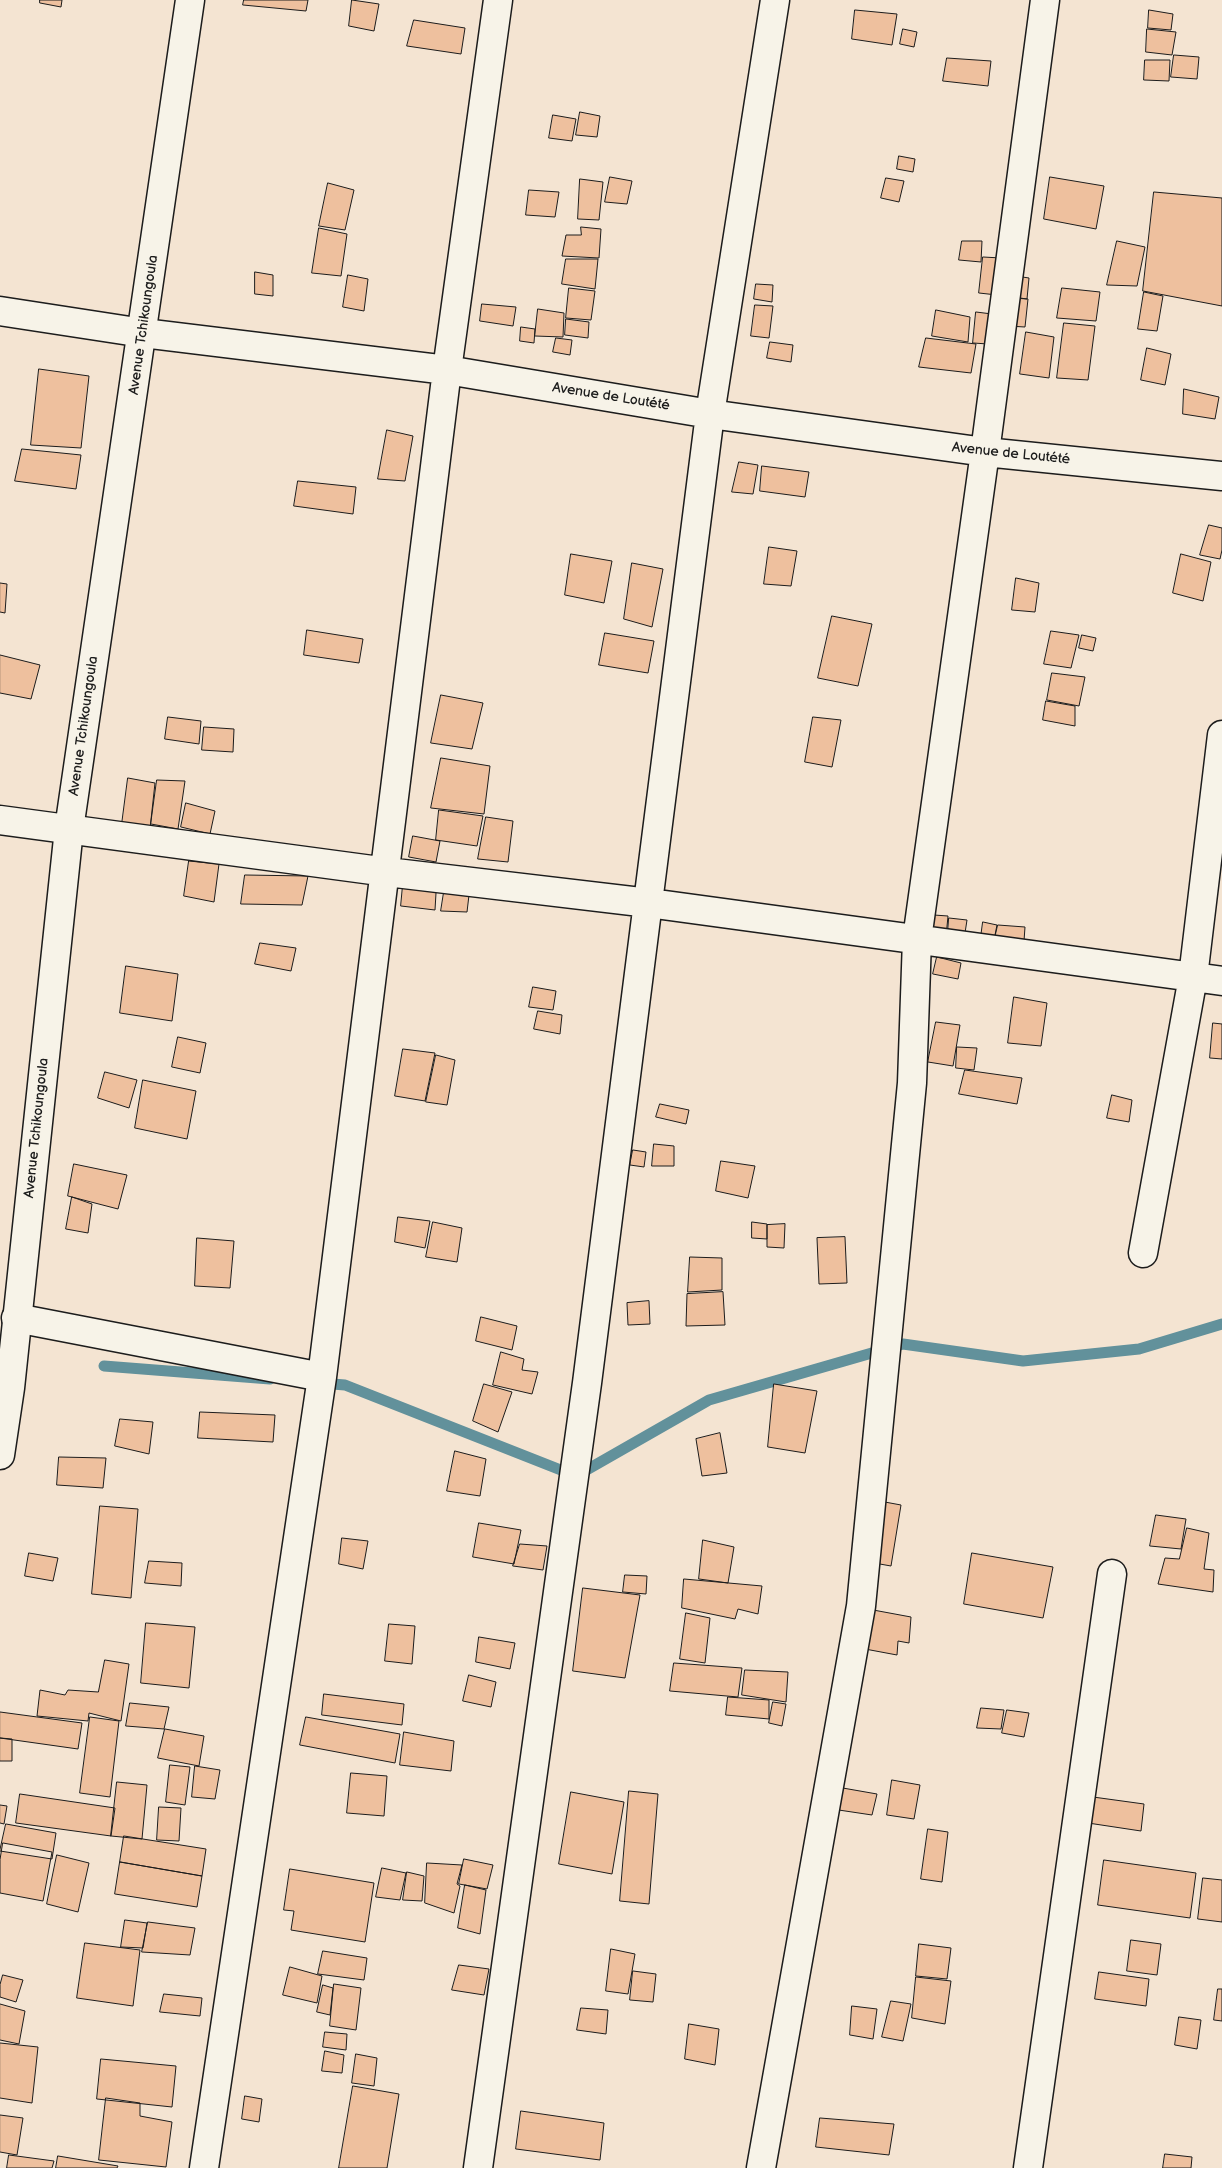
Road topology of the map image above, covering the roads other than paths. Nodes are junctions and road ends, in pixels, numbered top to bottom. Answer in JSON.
{"nodes":[{"id":1,"x":190,"y":0,"type":"edge"},
{"id":2,"x":498,"y":0,"type":"edge"},
{"id":3,"x":775,"y":0,"type":"edge"},
{"id":4,"x":1044,"y":0,"type":"edge"},
{"id":5,"x":0,"y":311,"type":"edge"},
{"id":6,"x":143,"y":332,"type":"junction"},
{"id":7,"x":448,"y":370,"type":"junction"},
{"id":8,"x":710,"y":414,"type":"junction"},
{"id":9,"x":986,"y":452,"type":"junction"},
{"id":10,"x":1222,"y":476,"type":"edge"},
{"id":11,"x":1222,"y":735,"type":"edge"},
{"id":12,"x":0,"y":820,"type":"edge"},
{"id":13,"x":69,"y":829,"type":"junction"},
{"id":14,"x":386,"y":872,"type":"junction"},
{"id":15,"x":649,"y":903,"type":"junction"},
{"id":16,"x":917,"y":939,"type":"junction"},
{"id":17,"x":1193,"y":977,"type":"junction"},
{"id":18,"x":1222,"y":981,"type":"edge"},
{"id":19,"x":1144,"y":1253,"type":"dead end"},
{"id":20,"x":16,"y":1318,"type":"junction"},
{"id":21,"x":322,"y":1377,"type":"junction"},
{"id":22,"x":5,"y":1386,"type":"edge"},
{"id":23,"x":0,"y":1454,"type":"edge"},
{"id":24,"x":1112,"y":1574,"type":"dead end"},
{"id":25,"x":204,"y":2168,"type":"edge"},
{"id":26,"x":478,"y":2168,"type":"edge"},
{"id":27,"x":761,"y":2168,"type":"edge"},
{"id":28,"x":1028,"y":2168,"type":"edge"}],
"edges":[{"from":1,"to":6,"type":"street","name":"Avenue Tchikoungoula"},
{"from":2,"to":7,"type":"street"},
{"from":3,"to":8,"type":"street"},
{"from":4,"to":9,"type":"street"},
{"from":5,"to":6,"type":"street","name":"Avenue de Loutété"},
{"from":6,"to":7,"type":"street","name":"Avenue de Loutété"},
{"from":6,"to":13,"type":"street","name":"Avenue Tchikoungoula"},
{"from":7,"to":8,"type":"street","name":"Avenue de Loutété"},
{"from":7,"to":14,"type":"street"},
{"from":8,"to":9,"type":"street","name":"Avenue de Loutété"},
{"from":8,"to":15,"type":"street"},
{"from":9,"to":10,"type":"street","name":"Avenue de Loutété"},
{"from":9,"to":16,"type":"street"},
{"from":11,"to":17,"type":"street"},
{"from":12,"to":13,"type":"street"},
{"from":13,"to":14,"type":"street"},
{"from":13,"to":20,"type":"street","name":"Avenue Tchikoungoula"},
{"from":14,"to":15,"type":"street"},
{"from":14,"to":21,"type":"street"},
{"from":15,"to":16,"type":"street"},
{"from":15,"to":26,"type":"street"},
{"from":16,"to":17,"type":"street"},
{"from":16,"to":27,"type":"street"},
{"from":17,"to":18,"type":"street"},
{"from":17,"to":19,"type":"street"},
{"from":20,"to":21,"type":"street"},
{"from":20,"to":22,"type":"street","name":"Avenue Tchikoungoula"},
{"from":21,"to":25,"type":"street"},
{"from":22,"to":23,"type":"street","name":"Avenue Tchikoungoula"},
{"from":24,"to":28,"type":"street"}]}
